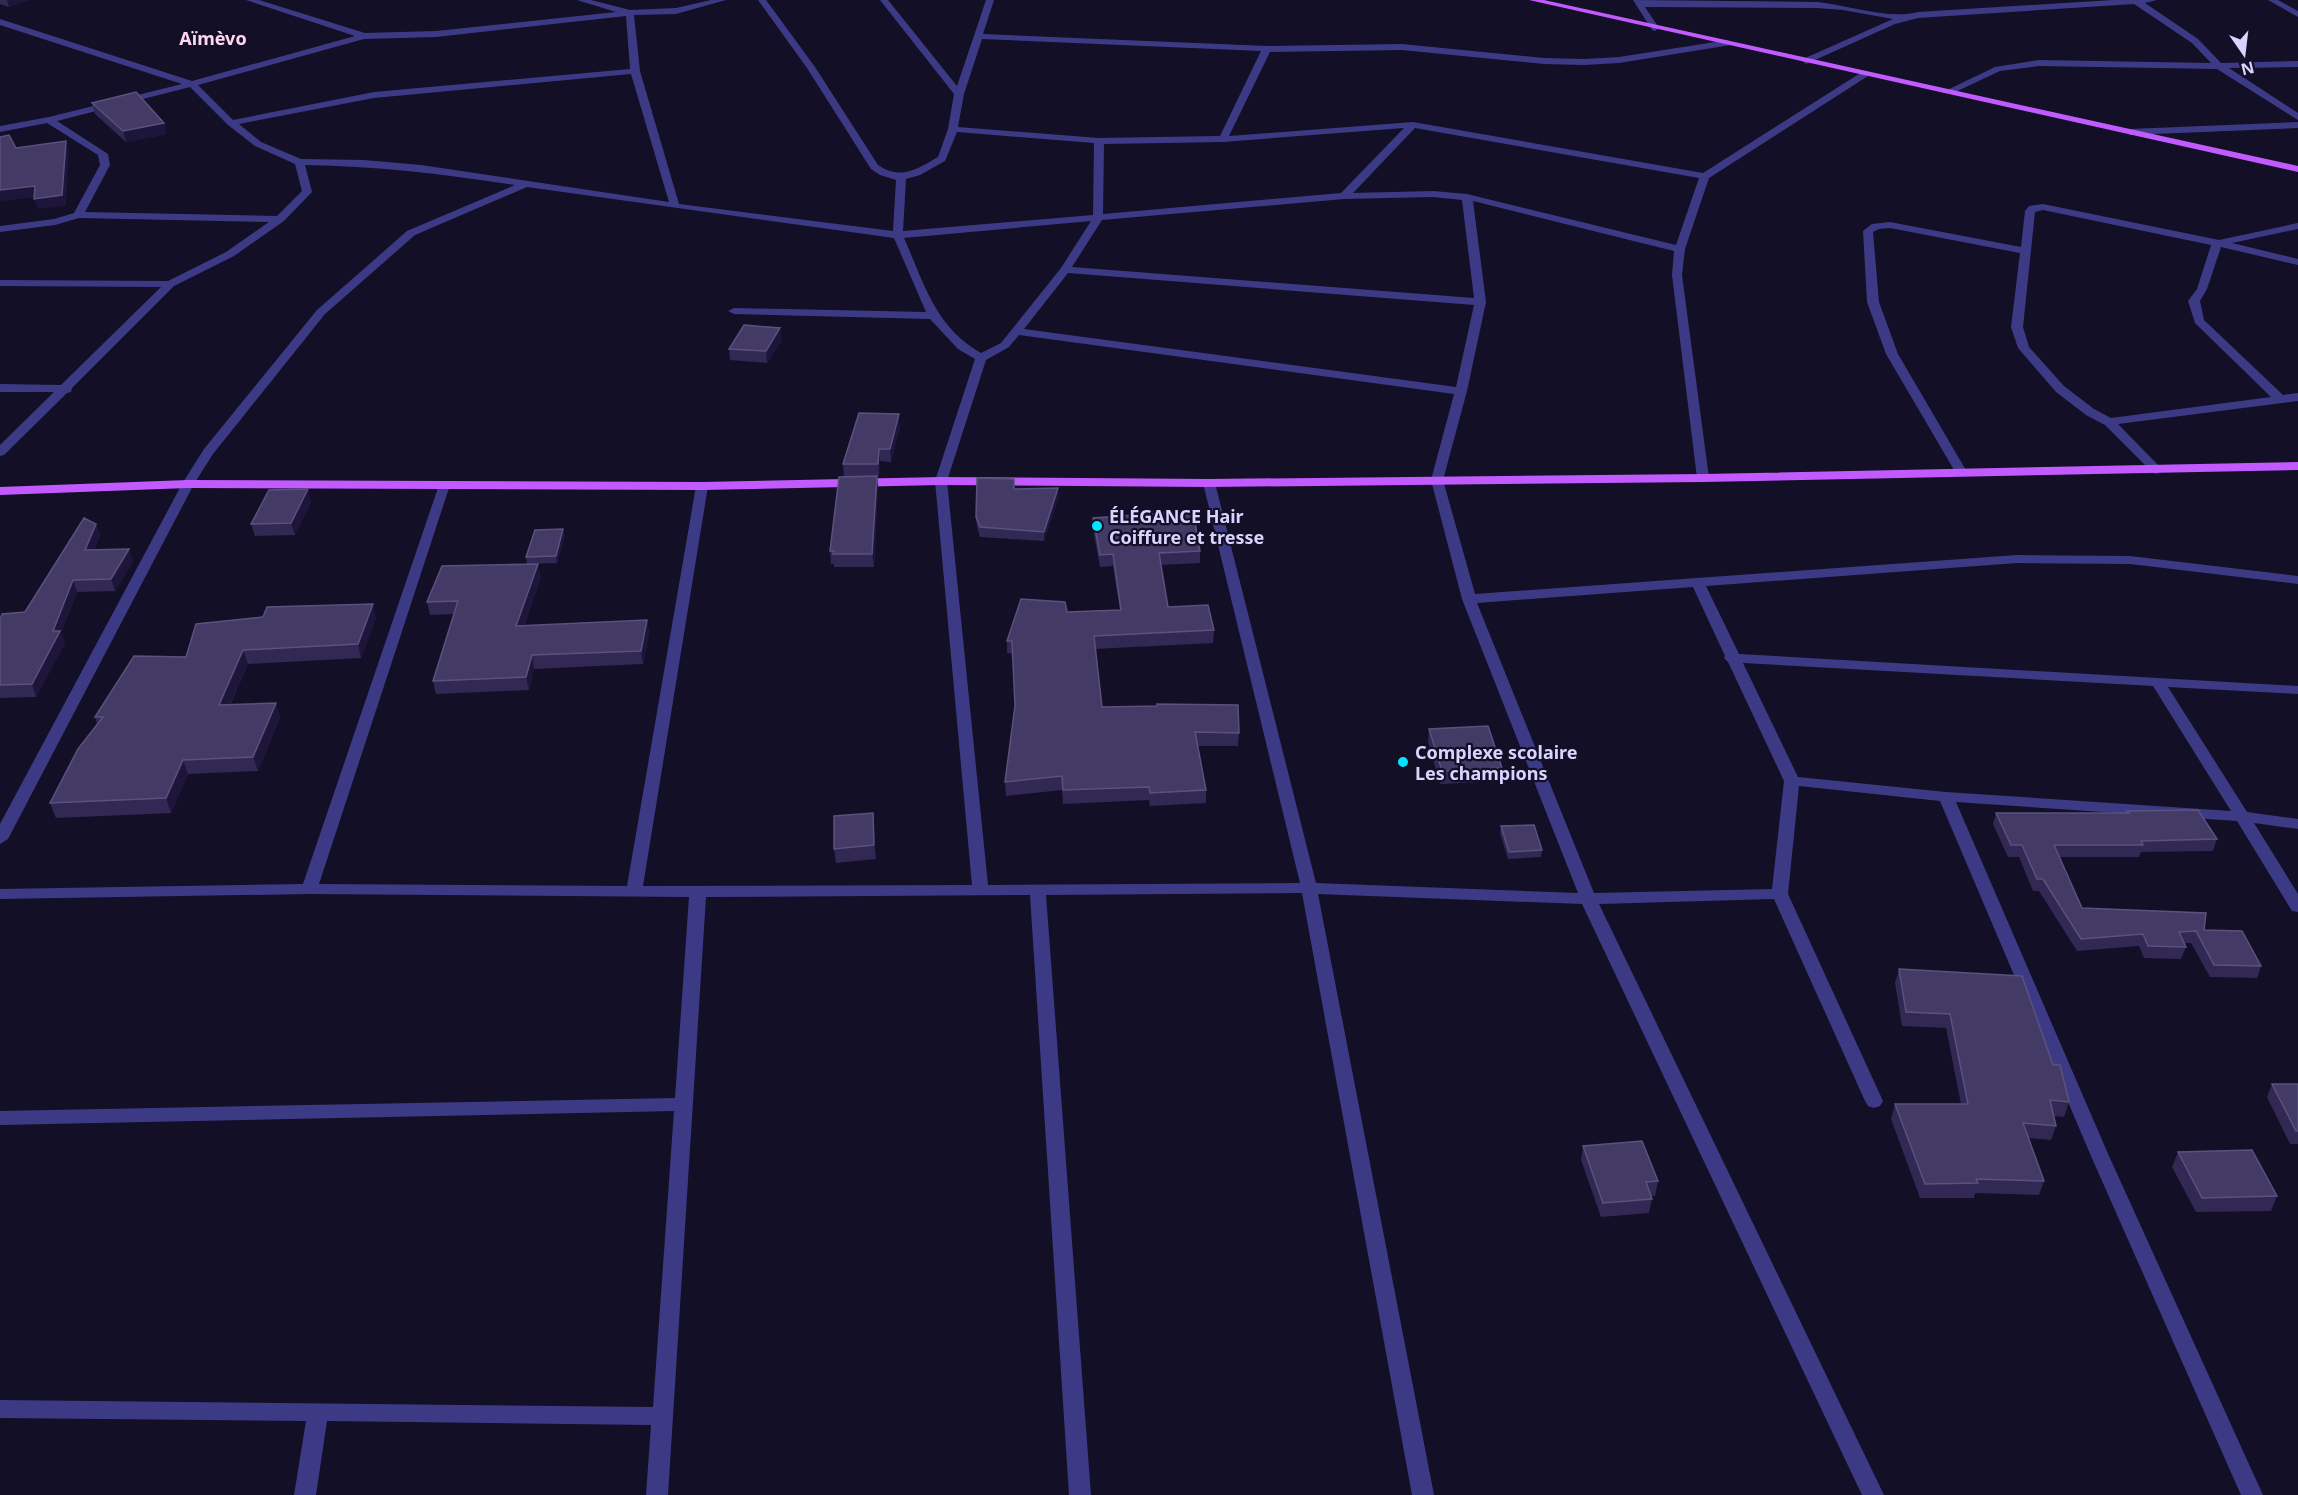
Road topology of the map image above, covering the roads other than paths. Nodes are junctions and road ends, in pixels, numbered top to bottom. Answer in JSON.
{"nodes":[{"id":1,"x":250,"y":0,"type":"edge"},
{"id":2,"x":581,"y":0,"type":"edge"},
{"id":3,"x":722,"y":0,"type":"edge"},
{"id":4,"x":762,"y":0,"type":"edge"},
{"id":5,"x":884,"y":0,"type":"edge"},
{"id":6,"x":990,"y":0,"type":"edge"},
{"id":7,"x":1533,"y":0,"type":"edge"},
{"id":8,"x":2031,"y":0,"type":"edge"},
{"id":9,"x":2153,"y":0,"type":"edge"},
{"id":10,"x":2272,"y":0,"type":"edge"},
{"id":11,"x":1638,"y":2,"type":"edge"},
{"id":12,"x":2136,"y":2,"type":"junction"},
{"id":13,"x":1844,"y":3,"type":"edge"},
{"id":14,"x":2041,"y":8,"type":"junction"},
{"id":15,"x":630,"y":13,"type":"junction"},
{"id":16,"x":2298,"y":14,"type":"edge"},
{"id":17,"x":1901,"y":18,"type":"junction"},
{"id":18,"x":0,"y":22,"type":"edge"},
{"id":19,"x":1655,"y":28,"type":"junction"},
{"id":20,"x":364,"y":36,"type":"junction"},
{"id":21,"x":978,"y":36,"type":"junction"},
{"id":22,"x":1728,"y":43,"type":"junction"},
{"id":23,"x":1267,"y":49,"type":"junction"},
{"id":24,"x":1806,"y":61,"type":"junction"},
{"id":25,"x":2298,"y":64,"type":"edge"},
{"id":26,"x":2219,"y":66,"type":"junction"},
{"id":27,"x":635,"y":71,"type":"junction"},
{"id":28,"x":1865,"y":74,"type":"junction"},
{"id":29,"x":192,"y":84,"type":"junction"},
{"id":30,"x":1948,"y":92,"type":"junction"},
{"id":31,"x":959,"y":94,"type":"junction"},
{"id":32,"x":2298,"y":117,"type":"edge"},
{"id":33,"x":49,"y":120,"type":"junction"},
{"id":34,"x":231,"y":123,"type":"junction"},
{"id":35,"x":1413,"y":125,"type":"junction"},
{"id":36,"x":2298,"y":125,"type":"edge"},
{"id":37,"x":0,"y":129,"type":"edge"},
{"id":38,"x":953,"y":129,"type":"junction"},
{"id":39,"x":2130,"y":132,"type":"junction"},
{"id":40,"x":1223,"y":139,"type":"junction"},
{"id":41,"x":1099,"y":141,"type":"junction"},
{"id":42,"x":299,"y":162,"type":"junction"},
{"id":43,"x":2298,"y":169,"type":"edge"},
{"id":44,"x":1705,"y":176,"type":"junction"},
{"id":45,"x":901,"y":178,"type":"junction"},
{"id":46,"x":530,"y":182,"type":"junction"},
{"id":47,"x":1344,"y":196,"type":"junction"},
{"id":48,"x":1467,"y":197,"type":"junction"},
{"id":49,"x":675,"y":206,"type":"junction"},
{"id":50,"x":78,"y":215,"type":"junction"},
{"id":51,"x":1098,"y":218,"type":"junction"},
{"id":52,"x":280,"y":219,"type":"junction"},
{"id":53,"x":2298,"y":226,"type":"edge"},
{"id":54,"x":0,"y":229,"type":"edge"},
{"id":55,"x":897,"y":235,"type":"junction"},
{"id":56,"x":2217,"y":243,"type":"junction"},
{"id":57,"x":1680,"y":249,"type":"junction"},
{"id":58,"x":2025,"y":251,"type":"junction"},
{"id":59,"x":2298,"y":262,"type":"edge"},
{"id":60,"x":1065,"y":270,"type":"junction"},
{"id":61,"x":0,"y":283,"type":"edge"},
{"id":62,"x":170,"y":284,"type":"junction"},
{"id":63,"x":1480,"y":302,"type":"junction"},
{"id":64,"x":734,"y":311,"type":"dead end"},
{"id":65,"x":933,"y":316,"type":"junction"},
{"id":66,"x":1017,"y":331,"type":"junction"},
{"id":67,"x":981,"y":358,"type":"junction"},
{"id":68,"x":0,"y":388,"type":"edge"},
{"id":69,"x":67,"y":388,"type":"junction"},
{"id":70,"x":1461,"y":391,"type":"junction"},
{"id":71,"x":2298,"y":397,"type":"edge"},
{"id":72,"x":2280,"y":399,"type":"junction"},
{"id":73,"x":2109,"y":422,"type":"junction"},
{"id":74,"x":0,"y":452,"type":"edge"},
{"id":75,"x":2298,"y":466,"type":"edge"},
{"id":76,"x":2157,"y":471,"type":"junction"},
{"id":77,"x":1961,"y":472,"type":"junction"},
{"id":78,"x":1703,"y":478,"type":"junction"},
{"id":79,"x":1437,"y":480,"type":"junction"},
{"id":80,"x":941,"y":481,"type":"junction"},
{"id":81,"x":1209,"y":483,"type":"junction"},
{"id":82,"x":188,"y":484,"type":"junction"},
{"id":83,"x":444,"y":485,"type":"junction"},
{"id":84,"x":702,"y":486,"type":"junction"},
{"id":85,"x":0,"y":491,"type":"edge"},
{"id":86,"x":2298,"y":580,"type":"edge"},
{"id":87,"x":1698,"y":583,"type":"junction"},
{"id":88,"x":1469,"y":599,"type":"junction"},
{"id":89,"x":1731,"y":658,"type":"junction"},
{"id":90,"x":2158,"y":681,"type":"junction"},
{"id":91,"x":2298,"y":690,"type":"edge"},
{"id":92,"x":1792,"y":781,"type":"junction"},
{"id":93,"x":1946,"y":798,"type":"junction"},
{"id":94,"x":2244,"y":817,"type":"junction"},
{"id":95,"x":2298,"y":824,"type":"edge"},
{"id":96,"x":0,"y":839,"type":"edge"},
{"id":97,"x":1309,"y":888,"type":"junction"},
{"id":98,"x":309,"y":889,"type":"junction"},
{"id":99,"x":980,"y":889,"type":"junction"},
{"id":100,"x":634,"y":891,"type":"junction"},
{"id":101,"x":1038,"y":891,"type":"junction"},
{"id":102,"x":698,"y":892,"type":"junction"},
{"id":103,"x":0,"y":894,"type":"edge"},
{"id":104,"x":1780,"y":894,"type":"junction"},
{"id":105,"x":1588,"y":899,"type":"junction"},
{"id":106,"x":2298,"y":907,"type":"edge"},
{"id":107,"x":1874,"y":1101,"type":"dead end"},
{"id":108,"x":682,"y":1104,"type":"junction"},
{"id":109,"x":0,"y":1118,"type":"edge"},
{"id":110,"x":0,"y":1409,"type":"edge"},
{"id":111,"x":318,"y":1413,"type":"junction"},
{"id":112,"x":663,"y":1416,"type":"junction"},
{"id":113,"x":305,"y":1495,"type":"edge"},
{"id":114,"x":657,"y":1495,"type":"edge"},
{"id":115,"x":1080,"y":1495,"type":"edge"},
{"id":116,"x":1423,"y":1495,"type":"edge"},
{"id":117,"x":1873,"y":1495,"type":"edge"},
{"id":118,"x":2252,"y":1495,"type":"edge"}],
"edges":[{"from":1,"to":20,"type":"street"},
{"from":2,"to":15,"type":"street"},
{"from":3,"to":15,"type":"street"},
{"from":4,"to":45,"type":"street"},
{"from":5,"to":31,"type":"street"},
{"from":6,"to":21,"type":"street"},
{"from":7,"to":19,"type":"main road"},
{"from":8,"to":14,"type":"street"},
{"from":9,"to":12,"type":"street"},
{"from":10,"to":16,"type":"street"},
{"from":11,"to":13,"type":"street"},
{"from":11,"to":19,"type":"street"},
{"from":12,"to":14,"type":"street"},
{"from":12,"to":26,"type":"street"},
{"from":13,"to":17,"type":"street"},
{"from":14,"to":17,"type":"street"},
{"from":15,"to":20,"type":"street"},
{"from":15,"to":27,"type":"street"},
{"from":17,"to":24,"type":"street"},
{"from":18,"to":29,"type":"street"},
{"from":19,"to":22,"type":"main road"},
{"from":20,"to":29,"type":"street"},
{"from":21,"to":23,"type":"street"},
{"from":21,"to":31,"type":"street"},
{"from":22,"to":23,"type":"street"},
{"from":22,"to":24,"type":"main road"},
{"from":23,"to":40,"type":"street"},
{"from":24,"to":28,"type":"main road"},
{"from":25,"to":26,"type":"street"},
{"from":26,"to":30,"type":"street"},
{"from":26,"to":32,"type":"street"},
{"from":27,"to":34,"type":"street"},
{"from":27,"to":49,"type":"street"},
{"from":28,"to":30,"type":"main road"},
{"from":28,"to":44,"type":"street"},
{"from":29,"to":33,"type":"street"},
{"from":29,"to":34,"type":"street"},
{"from":30,"to":39,"type":"main road"},
{"from":31,"to":38,"type":"street"},
{"from":33,"to":37,"type":"street"},
{"from":33,"to":50,"type":"street"},
{"from":34,"to":42,"type":"street"},
{"from":35,"to":40,"type":"street"},
{"from":35,"to":44,"type":"street"},
{"from":35,"to":47,"type":"street"},
{"from":36,"to":39,"type":"street"},
{"from":38,"to":41,"type":"street"},
{"from":38,"to":45,"type":"street"},
{"from":39,"to":43,"type":"main road"},
{"from":40,"to":41,"type":"street"},
{"from":41,"to":51,"type":"street"},
{"from":42,"to":46,"type":"street"},
{"from":42,"to":52,"type":"street"},
{"from":44,"to":57,"type":"street"},
{"from":45,"to":55,"type":"street"},
{"from":46,"to":49,"type":"street"},
{"from":46,"to":82,"type":"street"},
{"from":47,"to":48,"type":"street"},
{"from":47,"to":51,"type":"street"},
{"from":48,"to":57,"type":"street"},
{"from":48,"to":63,"type":"street"},
{"from":49,"to":55,"type":"street"},
{"from":50,"to":52,"type":"street"},
{"from":50,"to":54,"type":"street"},
{"from":51,"to":55,"type":"street"},
{"from":51,"to":60,"type":"street"},
{"from":52,"to":62,"type":"street"},
{"from":53,"to":56,"type":"street"},
{"from":55,"to":65,"type":"street"},
{"from":56,"to":58,"type":"street"},
{"from":56,"to":59,"type":"street"},
{"from":56,"to":72,"type":"street"},
{"from":57,"to":78,"type":"street"},
{"from":58,"to":73,"type":"street"},
{"from":58,"to":77,"type":"street"},
{"from":60,"to":63,"type":"street"},
{"from":60,"to":66,"type":"street"},
{"from":61,"to":62,"type":"street"},
{"from":62,"to":69,"type":"street"},
{"from":63,"to":70,"type":"street"},
{"from":64,"to":65,"type":"street"},
{"from":65,"to":67,"type":"street"},
{"from":66,"to":67,"type":"street"},
{"from":66,"to":70,"type":"street"},
{"from":67,"to":80,"type":"street"},
{"from":68,"to":69,"type":"street"},
{"from":69,"to":74,"type":"street"},
{"from":70,"to":79,"type":"street"},
{"from":71,"to":72,"type":"street"},
{"from":72,"to":73,"type":"street"},
{"from":73,"to":76,"type":"street"},
{"from":75,"to":76,"type":"main road"},
{"from":76,"to":77,"type":"main road"},
{"from":77,"to":78,"type":"main road"},
{"from":78,"to":79,"type":"main road"},
{"from":79,"to":81,"type":"main road"},
{"from":79,"to":88,"type":"street"},
{"from":80,"to":81,"type":"main road"},
{"from":80,"to":84,"type":"main road"},
{"from":80,"to":99,"type":"street"},
{"from":81,"to":97,"type":"street"},
{"from":82,"to":83,"type":"main road"},
{"from":82,"to":85,"type":"main road"},
{"from":82,"to":96,"type":"street"},
{"from":83,"to":84,"type":"main road"},
{"from":83,"to":98,"type":"street"},
{"from":84,"to":100,"type":"street"},
{"from":86,"to":87,"type":"street"},
{"from":87,"to":88,"type":"street"},
{"from":87,"to":89,"type":"street"},
{"from":88,"to":105,"type":"street"},
{"from":89,"to":90,"type":"street"},
{"from":89,"to":92,"type":"street"},
{"from":90,"to":91,"type":"street"},
{"from":90,"to":94,"type":"street"},
{"from":92,"to":93,"type":"street"},
{"from":92,"to":104,"type":"street"},
{"from":93,"to":94,"type":"street"},
{"from":93,"to":118,"type":"street"},
{"from":94,"to":95,"type":"street"},
{"from":94,"to":106,"type":"street"},
{"from":97,"to":101,"type":"street"},
{"from":97,"to":105,"type":"street"},
{"from":97,"to":116,"type":"street"},
{"from":98,"to":100,"type":"street"},
{"from":98,"to":103,"type":"street"},
{"from":99,"to":101,"type":"street"},
{"from":99,"to":102,"type":"street"},
{"from":100,"to":102,"type":"street"},
{"from":101,"to":115,"type":"street"},
{"from":102,"to":108,"type":"street"},
{"from":104,"to":105,"type":"street"},
{"from":104,"to":107,"type":"street"},
{"from":105,"to":117,"type":"street"},
{"from":108,"to":109,"type":"street"},
{"from":108,"to":112,"type":"street"},
{"from":110,"to":111,"type":"street"},
{"from":111,"to":112,"type":"street"},
{"from":111,"to":113,"type":"street"},
{"from":112,"to":114,"type":"street"}]}
